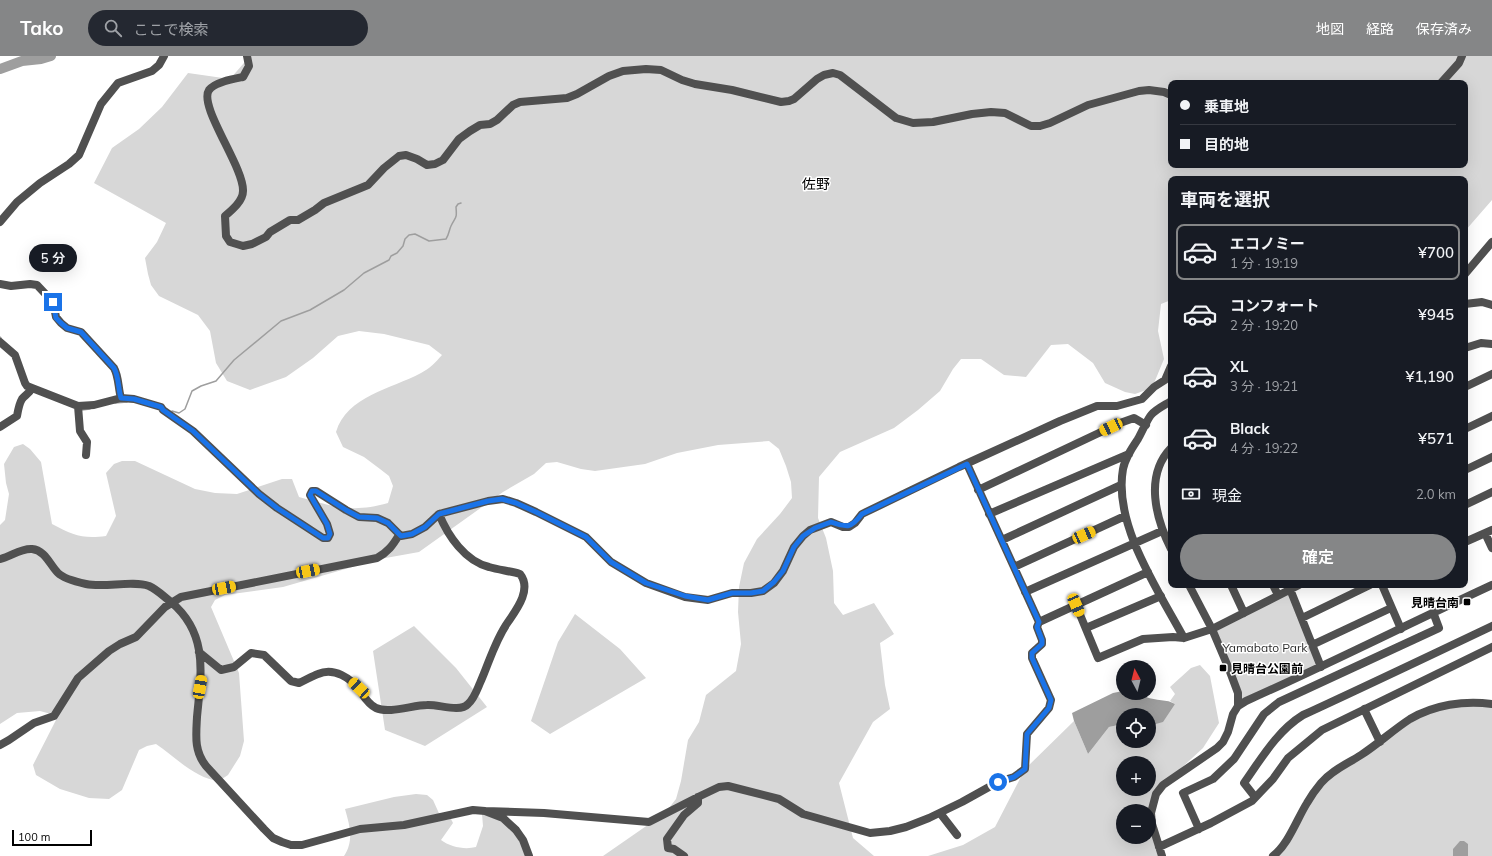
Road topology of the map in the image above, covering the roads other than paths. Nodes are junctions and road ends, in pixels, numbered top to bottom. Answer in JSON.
{"nodes":[{"id":1,"x":164,"y":56,"type":"edge"},
{"id":2,"x":247,"y":56,"type":"edge"},
{"id":3,"x":1462,"y":56,"type":"edge"},
{"id":4,"x":1444,"y":80,"type":"edge"},
{"id":5,"x":1168,"y":94,"type":"edge"},
{"id":6,"x":0,"y":222,"type":"edge"},
{"id":7,"x":1492,"y":242,"type":"edge"},
{"id":8,"x":1489,"y":252,"type":"edge"},
{"id":9,"x":1468,"y":271,"type":"edge"},
{"id":10,"x":0,"y":284,"type":"edge"},
{"id":11,"x":1468,"y":304,"type":"edge"},
{"id":12,"x":1492,"y":305,"type":"edge"},
{"id":13,"x":0,"y":342,"type":"edge"},
{"id":14,"x":1492,"y":344,"type":"edge"},
{"id":15,"x":1468,"y":347,"type":"edge"},
{"id":16,"x":1168,"y":373,"type":"edge"},
{"id":17,"x":1492,"y":374,"type":"edge"},
{"id":18,"x":1468,"y":386,"type":"edge"},
{"id":19,"x":31,"y":390,"type":"junction"},
{"id":20,"x":121,"y":398,"type":"junction"},
{"id":21,"x":1168,"y":403,"type":"edge"},
{"id":22,"x":78,"y":408,"type":"junction"},
{"id":23,"x":1492,"y":416,"type":"edge"},
{"id":24,"x":1146,"y":424,"type":"junction"},
{"id":25,"x":0,"y":427,"type":"edge"},
{"id":26,"x":1468,"y":428,"type":"edge"},
{"id":27,"x":1168,"y":452,"type":"edge"},
{"id":28,"x":1129,"y":454,"type":"junction"},
{"id":29,"x":86,"y":455,"type":"dead end"},
{"id":30,"x":1492,"y":457,"type":"edge"},
{"id":31,"x":967,"y":464,"type":"junction"},
{"id":32,"x":1468,"y":469,"type":"edge"},
{"id":33,"x":1121,"y":484,"type":"junction"},
{"id":34,"x":978,"y":490,"type":"junction"},
{"id":35,"x":1492,"y":492,"type":"edge"},
{"id":36,"x":1468,"y":504,"type":"edge"},
{"id":37,"x":439,"y":514,"type":"junction"},
{"id":38,"x":989,"y":514,"type":"junction"},
{"id":39,"x":1125,"y":516,"type":"junction"},
{"id":40,"x":1489,"y":531,"type":"edge"},
{"id":41,"x":1162,"y":532,"type":"junction"},
{"id":42,"x":399,"y":535,"type":"junction"},
{"id":43,"x":1002,"y":540,"type":"junction"},
{"id":44,"x":1468,"y":541,"type":"edge"},
{"id":45,"x":1135,"y":543,"type":"junction"},
{"id":46,"x":1168,"y":543,"type":"edge"},
{"id":47,"x":1492,"y":548,"type":"edge"},
{"id":48,"x":0,"y":559,"type":"edge"},
{"id":49,"x":1014,"y":567,"type":"junction"},
{"id":50,"x":1148,"y":572,"type":"junction"},
{"id":51,"x":1492,"y":585,"type":"edge"},
{"id":52,"x":1191,"y":588,"type":"edge"},
{"id":53,"x":1232,"y":588,"type":"edge"},
{"id":54,"x":1274,"y":588,"type":"edge"},
{"id":55,"x":1364,"y":588,"type":"edge"},
{"id":56,"x":1383,"y":588,"type":"edge"},
{"id":57,"x":1290,"y":589,"type":"joint"},
{"id":58,"x":1025,"y":592,"type":"junction"},
{"id":59,"x":1278,"y":595,"type":"junction"},
{"id":60,"x":1161,"y":596,"type":"junction"},
{"id":61,"x":171,"y":602,"type":"junction"},
{"id":62,"x":1076,"y":605,"type":"junction"},
{"id":63,"x":1391,"y":608,"type":"junction"},
{"id":64,"x":1433,"y":612,"type":"junction"},
{"id":65,"x":1244,"y":613,"type":"junction"},
{"id":66,"x":1302,"y":618,"type":"junction"},
{"id":67,"x":1039,"y":622,"type":"junction"},
{"id":68,"x":1492,"y":626,"type":"edge"},
{"id":69,"x":1086,"y":628,"type":"junction"},
{"id":70,"x":1212,"y":629,"type":"junction"},
{"id":71,"x":1401,"y":629,"type":"junction"},
{"id":72,"x":1184,"y":638,"type":"junction"},
{"id":73,"x":1312,"y":645,"type":"junction"},
{"id":74,"x":1491,"y":650,"type":"edge"},
{"id":75,"x":199,"y":652,"type":"junction"},
{"id":76,"x":1321,"y":667,"type":"junction"},
{"id":77,"x":1492,"y":704,"type":"edge"},
{"id":78,"x":1238,"y":706,"type":"junction"},
{"id":79,"x":1364,"y":709,"type":"junction"},
{"id":80,"x":1380,"y":742,"type":"junction"},
{"id":81,"x":0,"y":745,"type":"edge"},
{"id":82,"x":698,"y":796,"type":"junction"},
{"id":83,"x":1255,"y":797,"type":"junction"},
{"id":84,"x":485,"y":811,"type":"junction"},
{"id":85,"x":940,"y":813,"type":"junction"},
{"id":86,"x":1199,"y":829,"type":"junction"},
{"id":87,"x":958,"y":835,"type":"dead end"},
{"id":88,"x":1159,"y":847,"type":"junction"},
{"id":89,"x":529,"y":856,"type":"edge"},
{"id":90,"x":684,"y":856,"type":"edge"},
{"id":91,"x":1162,"y":856,"type":"edge"},
{"id":92,"x":1273,"y":856,"type":"edge"}],
"edges":[{"from":1,"to":6,"type":"street"},
{"from":2,"to":5,"type":"street"},
{"from":3,"to":4,"type":"street"},
{"from":7,"to":8,"type":"street"},
{"from":8,"to":9,"type":"street"},
{"from":10,"to":20,"type":"street"},
{"from":11,"to":12,"type":"street"},
{"from":13,"to":19,"type":"street"},
{"from":14,"to":15,"type":"street"},
{"from":16,"to":31,"type":"street"},
{"from":17,"to":18,"type":"street"},
{"from":19,"to":22,"type":"street"},
{"from":19,"to":25,"type":"street"},
{"from":20,"to":22,"type":"street"},
{"from":20,"to":42,"type":"street"},
{"from":21,"to":24,"type":"street"},
{"from":22,"to":29,"type":"street"},
{"from":23,"to":26,"type":"street"},
{"from":24,"to":28,"type":"street"},
{"from":24,"to":34,"type":"street"},
{"from":27,"to":41,"type":"street"},
{"from":28,"to":33,"type":"street"},
{"from":28,"to":38,"type":"street"},
{"from":30,"to":32,"type":"street"},
{"from":31,"to":34,"type":"street"},
{"from":31,"to":37,"type":"street"},
{"from":33,"to":39,"type":"street"},
{"from":33,"to":43,"type":"street"},
{"from":34,"to":38,"type":"street"},
{"from":35,"to":36,"type":"street"},
{"from":37,"to":42,"type":"street"},
{"from":37,"to":75,"type":"street"},
{"from":38,"to":43,"type":"street"},
{"from":39,"to":45,"type":"street"},
{"from":39,"to":49,"type":"street"},
{"from":40,"to":44,"type":"street"},
{"from":40,"to":47,"type":"street"},
{"from":41,"to":45,"type":"street"},
{"from":41,"to":46,"type":"street"},
{"from":42,"to":61,"type":"street"},
{"from":43,"to":49,"type":"street"},
{"from":45,"to":50,"type":"street"},
{"from":45,"to":58,"type":"street"},
{"from":48,"to":61,"type":"street"},
{"from":49,"to":58,"type":"street"},
{"from":50,"to":60,"type":"street"},
{"from":50,"to":62,"type":"street"},
{"from":51,"to":64,"type":"street"},
{"from":52,"to":70,"type":"street"},
{"from":53,"to":65,"type":"street"},
{"from":54,"to":59,"type":"street"},
{"from":55,"to":66,"type":"street"},
{"from":56,"to":63,"type":"street"},
{"from":57,"to":59,"type":"street"},
{"from":57,"to":66,"type":"street"},
{"from":58,"to":67,"type":"street"},
{"from":59,"to":65,"type":"street"},
{"from":60,"to":69,"type":"street"},
{"from":60,"to":72,"type":"street"},
{"from":61,"to":75,"type":"street"},
{"from":61,"to":81,"type":"street"},
{"from":62,"to":67,"type":"street"},
{"from":62,"to":69,"type":"street"},
{"from":63,"to":71,"type":"street"},
{"from":63,"to":73,"type":"street"},
{"from":64,"to":71,"type":"street"},
{"from":64,"to":86,"type":"street"},
{"from":65,"to":70,"type":"street"},
{"from":66,"to":73,"type":"street"},
{"from":67,"to":85,"type":"street"},
{"from":68,"to":83,"type":"street"},
{"from":69,"to":72,"type":"street"},
{"from":70,"to":72,"type":"street"},
{"from":70,"to":78,"type":"street"},
{"from":71,"to":76,"type":"street"},
{"from":73,"to":76,"type":"street"},
{"from":74,"to":79,"type":"street"},
{"from":75,"to":84,"type":"street"},
{"from":76,"to":78,"type":"street"},
{"from":77,"to":80,"type":"street"},
{"from":78,"to":88,"type":"street"},
{"from":79,"to":80,"type":"street"},
{"from":79,"to":83,"type":"street"},
{"from":80,"to":92,"type":"street"},
{"from":82,"to":84,"type":"street"},
{"from":82,"to":85,"type":"street"},
{"from":82,"to":90,"type":"street"},
{"from":83,"to":86,"type":"street"},
{"from":84,"to":89,"type":"street"},
{"from":85,"to":87,"type":"street"},
{"from":86,"to":88,"type":"street"},
{"from":88,"to":91,"type":"street"}]}
